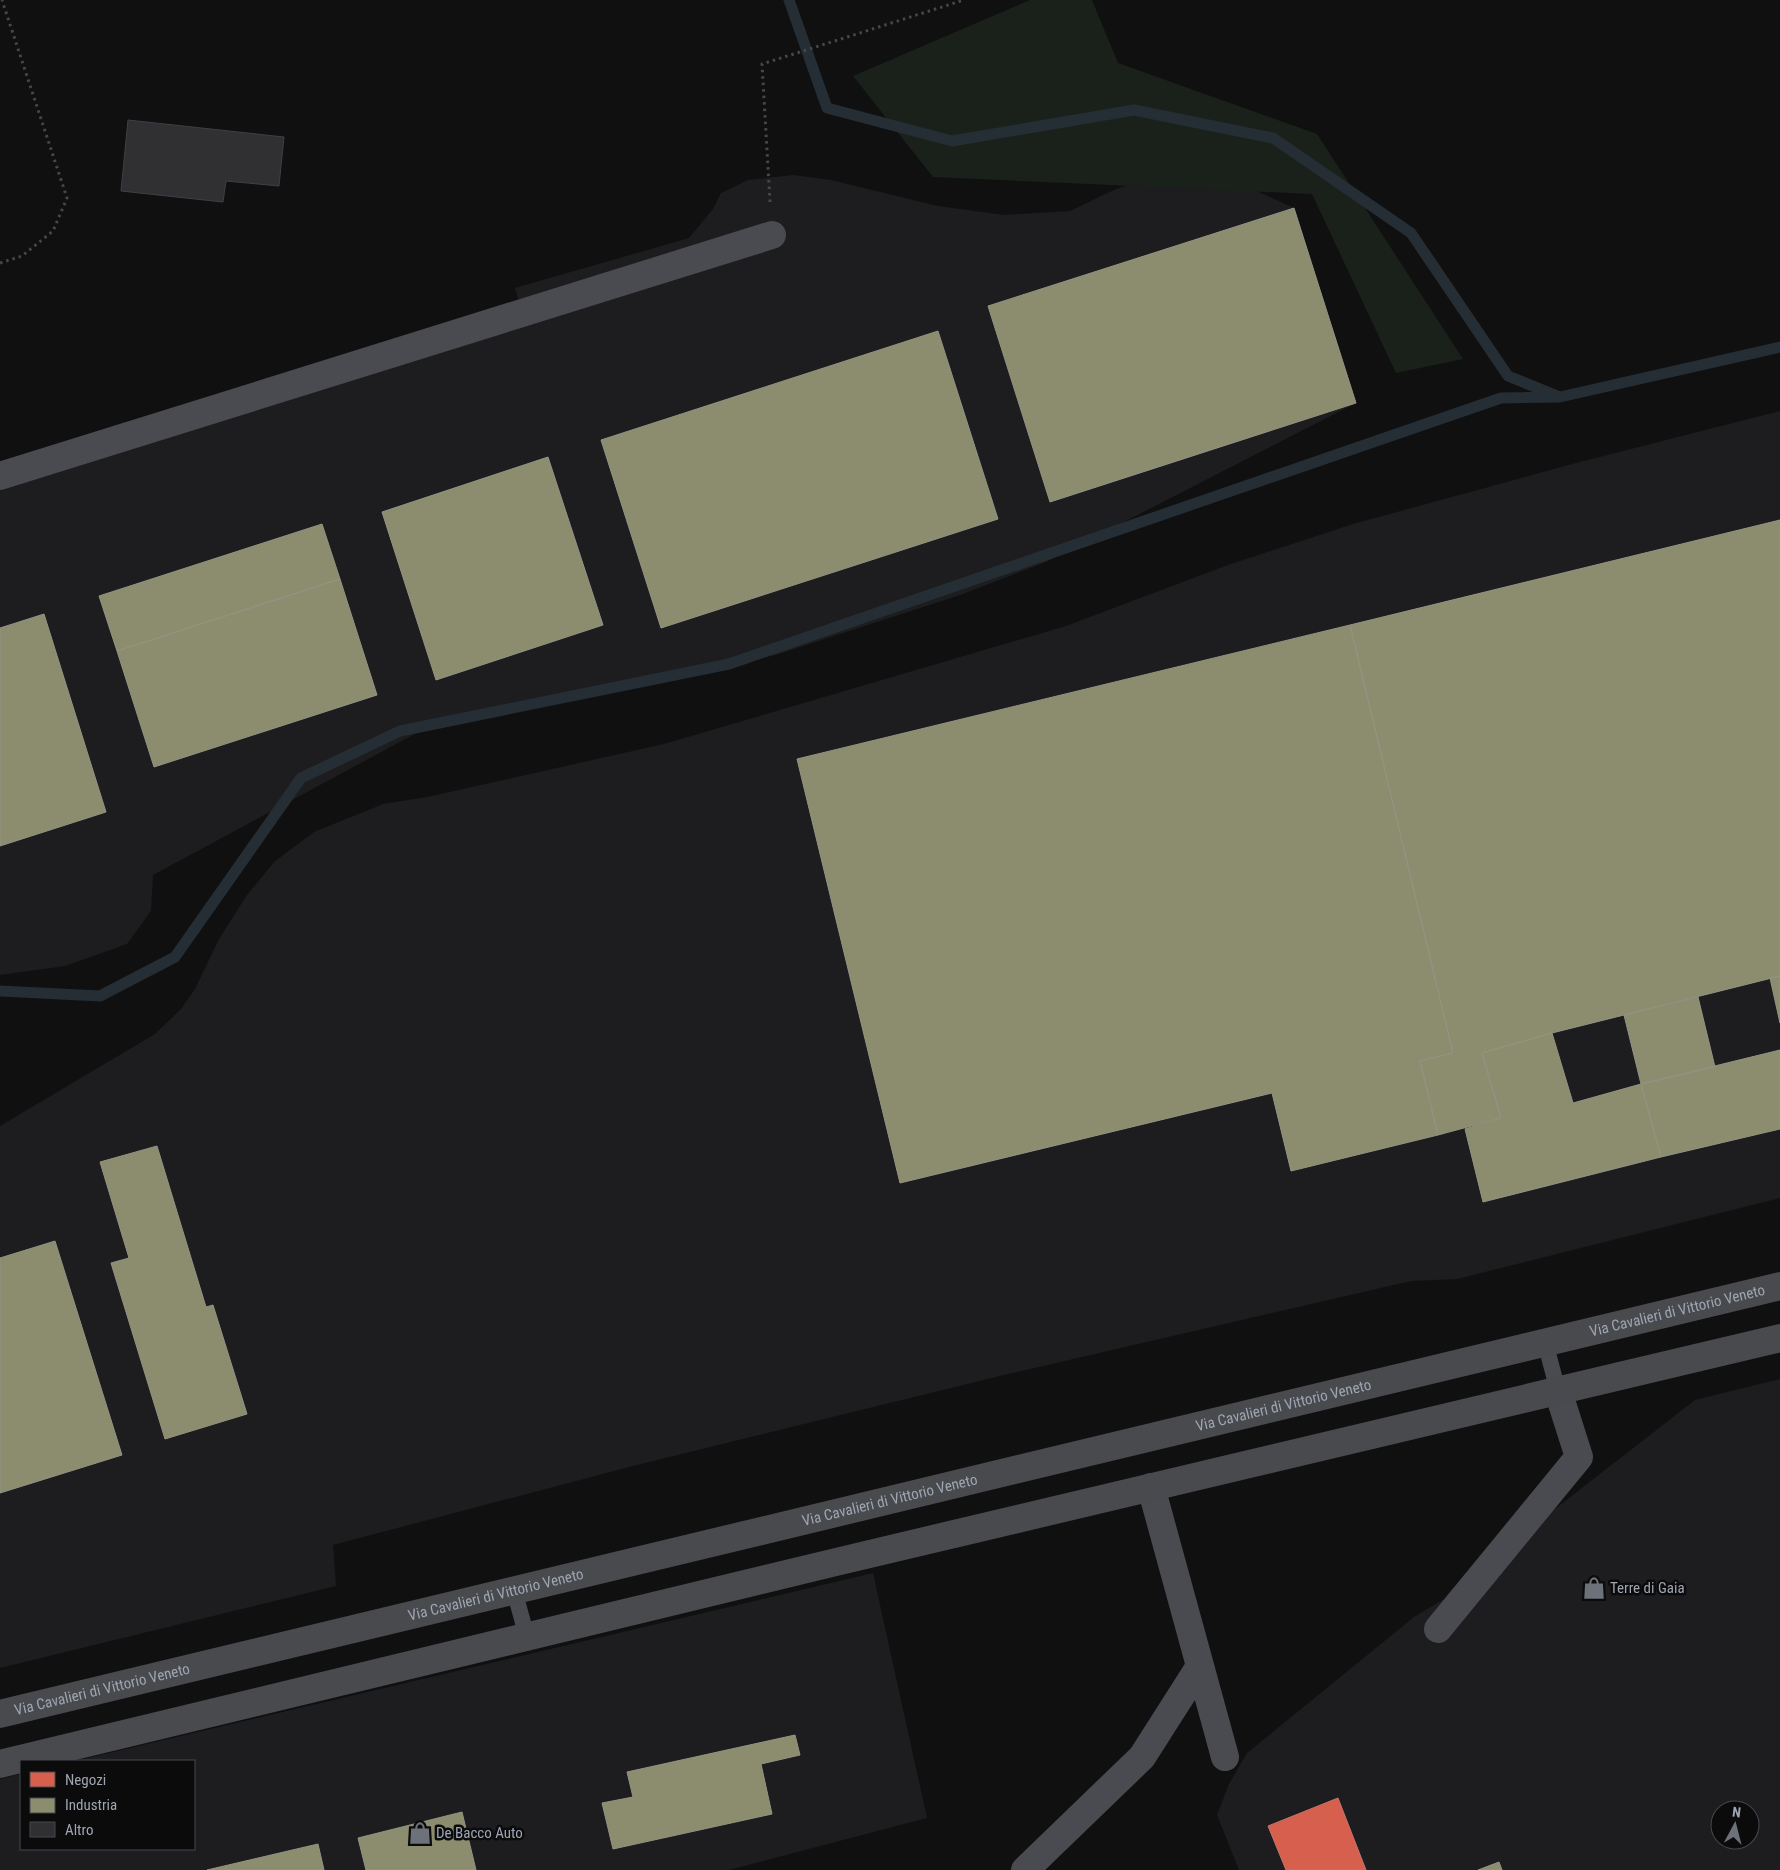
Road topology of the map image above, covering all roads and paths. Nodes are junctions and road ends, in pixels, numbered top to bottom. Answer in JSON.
{"nodes":[{"id":1,"x":2,"y":0,"type":"edge"},
{"id":2,"x":964,"y":0,"type":"edge"},
{"id":3,"x":772,"y":235,"type":"joint"},
{"id":4,"x":0,"y":263,"type":"edge"},
{"id":5,"x":0,"y":476,"type":"edge"},
{"id":6,"x":1780,"y":1286,"type":"edge"},
{"id":7,"x":1780,"y":1338,"type":"edge"},
{"id":8,"x":1545,"y":1342,"type":"junction"},
{"id":9,"x":1558,"y":1391,"type":"junction"},
{"id":10,"x":1151,"y":1487,"type":"junction"},
{"id":11,"x":514,"y":1590,"type":"junction"},
{"id":12,"x":1438,"y":1629,"type":"dead end"},
{"id":13,"x":526,"y":1637,"type":"junction"},
{"id":14,"x":1200,"y":1666,"type":"junction"},
{"id":15,"x":0,"y":1714,"type":"edge"},
{"id":16,"x":1225,"y":1757,"type":"dead end"},
{"id":17,"x":0,"y":1764,"type":"edge"},
{"id":18,"x":1025,"y":1870,"type":"edge"}],
"edges":[{"from":1,"to":4,"type":"path"},
{"from":2,"to":3,"type":"path"},
{"from":3,"to":5,"type":"street"},
{"from":6,"to":8,"type":"street","name":"Via Cavalieri di Vittorio Veneto"},
{"from":7,"to":9,"type":"street"},
{"from":8,"to":9,"type":"lane"},
{"from":8,"to":11,"type":"street","name":"Via Cavalieri di Vittorio Veneto"},
{"from":9,"to":10,"type":"street"},
{"from":9,"to":12,"type":"street"},
{"from":10,"to":13,"type":"street"},
{"from":10,"to":14,"type":"street"},
{"from":11,"to":13,"type":"lane"},
{"from":11,"to":15,"type":"street","name":"Via Cavalieri di Vittorio Veneto"},
{"from":13,"to":17,"type":"street"},
{"from":14,"to":16,"type":"street"},
{"from":14,"to":18,"type":"street"}]}
